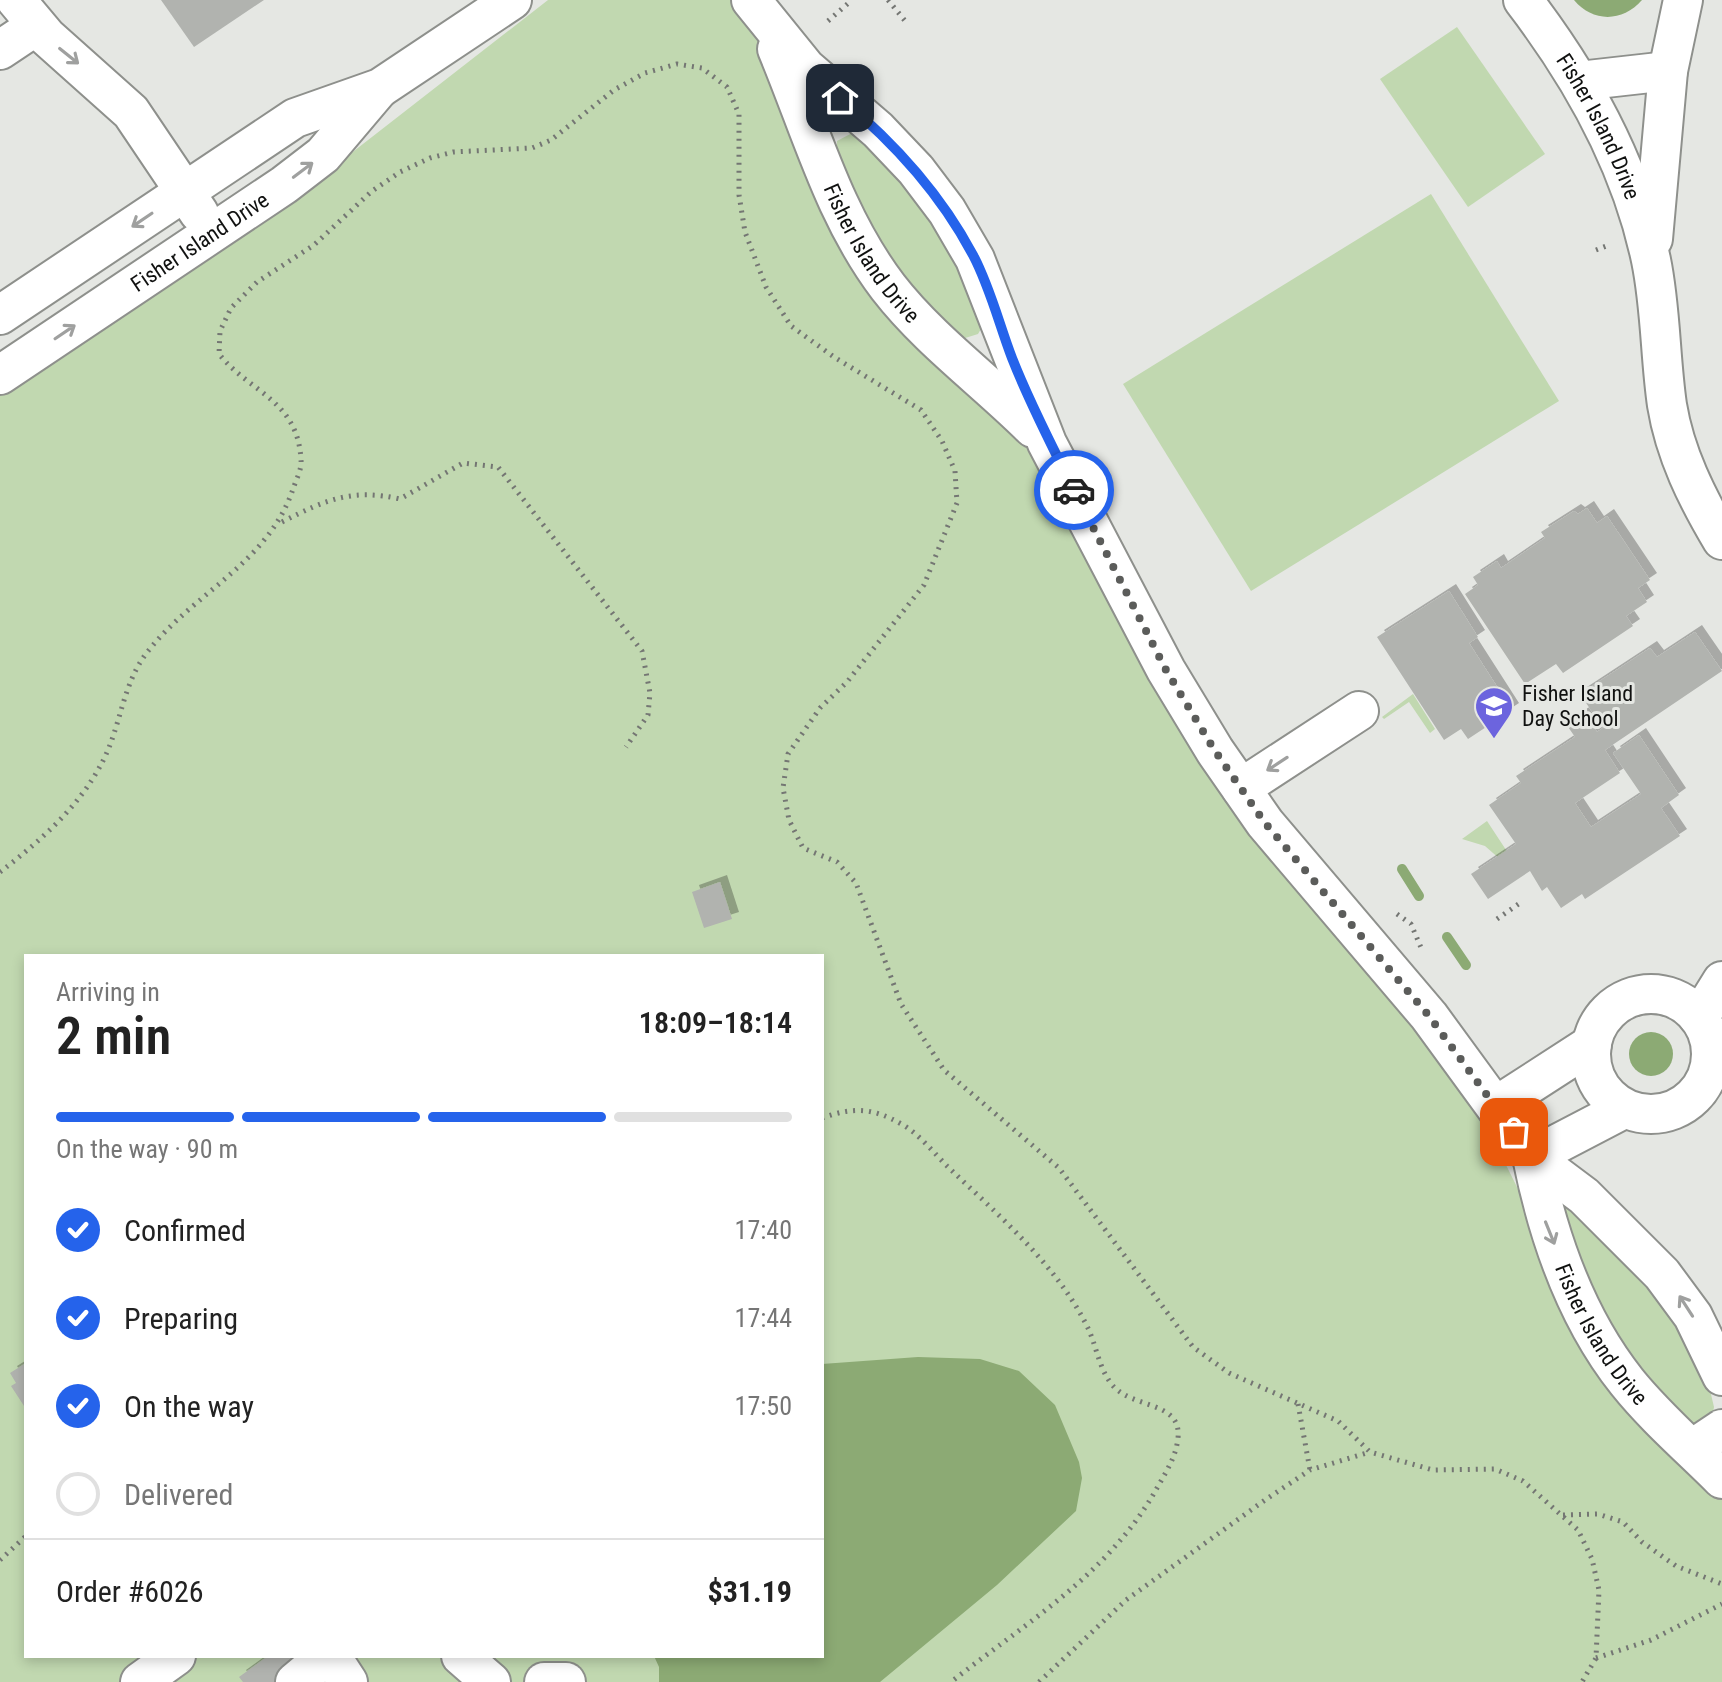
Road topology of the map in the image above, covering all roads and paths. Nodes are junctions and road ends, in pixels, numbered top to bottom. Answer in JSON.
{"nodes":[{"id":1,"x":512,"y":0,"type":"edge"},
{"id":2,"x":852,"y":0,"type":"edge"},
{"id":3,"x":888,"y":0,"type":"edge"},
{"id":4,"x":1523,"y":0,"type":"edge"},
{"id":5,"x":1683,"y":0,"type":"edge"},
{"id":6,"x":758,"y":8,"type":"edge"},
{"id":7,"x":26,"y":13,"type":"edge"},
{"id":8,"x":828,"y":21,"type":"dead end"},
{"id":9,"x":906,"y":22,"type":"dead end"},
{"id":10,"x":0,"y":50,"type":"edge"},
{"id":11,"x":1668,"y":71,"type":"junction"},
{"id":12,"x":1579,"y":81,"type":"junction"},
{"id":13,"x":380,"y":88,"type":"junction"},
{"id":14,"x":858,"y":112,"type":"junction"},
{"id":15,"x":814,"y":142,"type":"junction"},
{"id":16,"x":185,"y":191,"type":"junction"},
{"id":17,"x":212,"y":232,"type":"junction"},
{"id":18,"x":1652,"y":263,"type":"junction"},
{"id":19,"x":0,"y":315,"type":"edge"},
{"id":20,"x":1000,"y":326,"type":"junction"},
{"id":21,"x":955,"y":355,"type":"junction"},
{"id":22,"x":0,"y":375,"type":"edge"},
{"id":23,"x":1047,"y":443,"type":"junction"},
{"id":24,"x":281,"y":522,"type":"junction"},
{"id":25,"x":1722,"y":540,"type":"edge"},
{"id":26,"x":1359,"y":711,"type":"dead end"},
{"id":27,"x":626,"y":747,"type":"dead end"},
{"id":28,"x":1241,"y":788,"type":"junction"},
{"id":29,"x":0,"y":872,"type":"edge"},
{"id":30,"x":1520,"y":903,"type":"dead end"},
{"id":31,"x":1397,"y":914,"type":"dead end"},
{"id":32,"x":1497,"y":919,"type":"dead end"},
{"id":33,"x":1422,"y":951,"type":"dead end"},
{"id":34,"x":1722,"y":981,"type":"edge"},
{"id":35,"x":1699,"y":1018,"type":"junction"},
{"id":36,"x":1592,"y":1044,"type":"junction"},
{"id":37,"x":1496,"y":1106,"type":"junction"},
{"id":38,"x":1624,"y":1109,"type":"junction"},
{"id":39,"x":824,"y":1117,"type":"edge"},
{"id":40,"x":1532,"y":1157,"type":"junction"},
{"id":41,"x":1722,"y":1376,"type":"edge"},
{"id":42,"x":1298,"y":1404,"type":"junction"},
{"id":43,"x":1707,"y":1439,"type":"edge"},
{"id":44,"x":1370,"y":1452,"type":"junction"},
{"id":45,"x":1310,"y":1470,"type":"junction"},
{"id":46,"x":1722,"y":1479,"type":"edge"},
{"id":47,"x":1562,"y":1515,"type":"junction"},
{"id":48,"x":24,"y":1538,"type":"edge"},
{"id":49,"x":0,"y":1560,"type":"edge"},
{"id":50,"x":1722,"y":1584,"type":"edge"},
{"id":51,"x":1722,"y":1604,"type":"edge"},
{"id":52,"x":172,"y":1658,"type":"edge"},
{"id":53,"x":176,"y":1658,"type":"edge"},
{"id":54,"x":325,"y":1658,"type":"edge"},
{"id":55,"x":330,"y":1658,"type":"edge"},
{"id":56,"x":463,"y":1658,"type":"edge"},
{"id":57,"x":1596,"y":1658,"type":"junction"},
{"id":58,"x":140,"y":1682,"type":"edge"},
{"id":59,"x":192,"y":1682,"type":"edge"},
{"id":60,"x":295,"y":1682,"type":"edge"},
{"id":61,"x":348,"y":1682,"type":"edge"},
{"id":62,"x":491,"y":1682,"type":"edge"},
{"id":63,"x":544,"y":1682,"type":"edge"},
{"id":64,"x":566,"y":1682,"type":"edge"},
{"id":65,"x":951,"y":1682,"type":"edge"},
{"id":66,"x":1039,"y":1682,"type":"edge"},
{"id":67,"x":1582,"y":1682,"type":"edge"}],
"edges":[{"from":1,"to":13,"type":"street","name":"Fisher Island Drive"},
{"from":2,"to":8,"type":"path"},
{"from":3,"to":9,"type":"path"},
{"from":4,"to":12,"type":"street","name":"Fisher Island Drive"},
{"from":5,"to":11,"type":"street","name":"Fisher Island Drive"},
{"from":6,"to":14,"type":"street","name":"Fisher Island Drive"},
{"from":6,"to":15,"type":"street","name":"Fisher Island Drive"},
{"from":7,"to":10,"type":"street"},
{"from":7,"to":16,"type":"street","one_way":true},
{"from":11,"to":12,"type":"street"},
{"from":11,"to":18,"type":"street","name":"Fisher Island Drive"},
{"from":12,"to":18,"type":"street","name":"Fisher Island Drive"},
{"from":13,"to":16,"type":"street","name":"Fisher Island Drive"},
{"from":17,"to":13,"type":"street","name":"Fisher Island Drive","one_way":true},
{"from":14,"to":15,"type":"street"},
{"from":14,"to":20,"type":"street","name":"Fisher Island Drive"},
{"from":15,"to":21,"type":"street","name":"Fisher Island Drive"},
{"from":16,"to":17,"type":"street"},
{"from":16,"to":19,"type":"street","name":"Fisher Island Drive","one_way":true},
{"from":22,"to":17,"type":"street","name":"Fisher Island Drive","one_way":true},
{"from":18,"to":25,"type":"street","name":"Fisher Island Drive"},
{"from":20,"to":21,"type":"street"},
{"from":20,"to":23,"type":"street","name":"Fisher Island Drive"},
{"from":21,"to":23,"type":"street","name":"Fisher Island Drive"},
{"from":23,"to":28,"type":"street","name":"Fisher Island Drive"},
{"from":24,"to":27,"type":"path"},
{"from":24,"to":29,"type":"path"},
{"from":24,"to":42,"type":"path"},
{"from":26,"to":28,"type":"street","one_way":true},
{"from":28,"to":37,"type":"street","name":"Fisher Island Drive"},
{"from":30,"to":32,"type":"path"},
{"from":31,"to":33,"type":"path"},
{"from":34,"to":35,"type":"street"},
{"from":35,"to":36,"type":"street"},
{"from":35,"to":38,"type":"street"},
{"from":36,"to":37,"type":"street"},
{"from":36,"to":38,"type":"street"},
{"from":37,"to":40,"type":"street","name":"Fisher Island Drive"},
{"from":38,"to":40,"type":"street"},
{"from":39,"to":65,"type":"path"},
{"from":41,"to":40,"type":"street","name":"Fisher Island Drive","one_way":true},
{"from":40,"to":43,"type":"street","name":"Fisher Island Drive","one_way":true},
{"from":42,"to":44,"type":"path"},
{"from":42,"to":45,"type":"path"},
{"from":43,"to":46,"type":"street","name":"Fisher Island Drive"},
{"from":44,"to":45,"type":"path"},
{"from":44,"to":47,"type":"path"},
{"from":45,"to":66,"type":"path"},
{"from":47,"to":50,"type":"path"},
{"from":47,"to":57,"type":"path"},
{"from":48,"to":49,"type":"path"},
{"from":51,"to":57,"type":"path"},
{"from":52,"to":58,"type":"street"},
{"from":53,"to":59,"type":"street"},
{"from":54,"to":60,"type":"street"},
{"from":55,"to":61,"type":"street"},
{"from":56,"to":62,"type":"street"},
{"from":57,"to":67,"type":"path"},
{"from":63,"to":64,"type":"street"}]}
